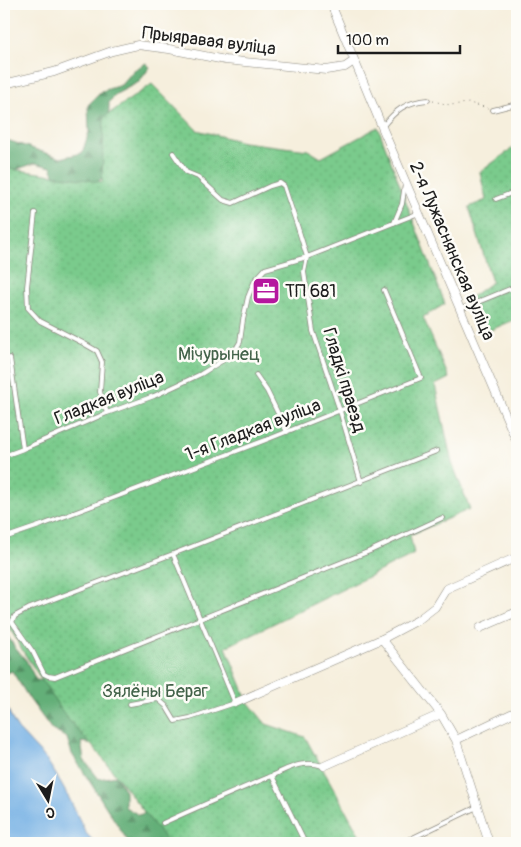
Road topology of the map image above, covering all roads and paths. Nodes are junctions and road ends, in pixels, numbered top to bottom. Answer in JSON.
{"nodes":[{"id":1,"x":331,"y":4,"type":"edge"},
{"id":2,"x":354,"y":61,"type":"junction"},
{"id":3,"x":4,"y":84,"type":"edge"},
{"id":4,"x":428,"y":100,"type":"joint"},
{"id":5,"x":517,"y":104,"type":"edge"},
{"id":6,"x":493,"y":110,"type":"joint"},
{"id":7,"x":382,"y":127,"type":"junction"},
{"id":8,"x":173,"y":153,"type":"dead end"},
{"id":9,"x":406,"y":183,"type":"junction"},
{"id":10,"x":517,"y":191,"type":"edge"},
{"id":11,"x":496,"y":199,"type":"dead end"},
{"id":12,"x":35,"y":213,"type":"dead end"},
{"id":13,"x":419,"y":213,"type":"junction"},
{"id":14,"x":394,"y":223,"type":"junction"},
{"id":15,"x":307,"y":257,"type":"junction"},
{"id":16,"x":517,"y":286,"type":"edge"},
{"id":17,"x":384,"y":290,"type":"dead end"},
{"id":18,"x":461,"y":309,"type":"junction"},
{"id":19,"x":10,"y":358,"type":"dead end"},
{"id":20,"x":256,"y":375,"type":"dead end"},
{"id":21,"x":340,"y":411,"type":"junction"},
{"id":22,"x":107,"y":414,"type":"junction"},
{"id":23,"x":287,"y":432,"type":"junction"},
{"id":24,"x":517,"y":442,"type":"edge"},
{"id":25,"x":23,"y":449,"type":"junction"},
{"id":26,"x":437,"y":451,"type":"dead end"},
{"id":27,"x":4,"y":456,"type":"edge"},
{"id":28,"x":361,"y":482,"type":"junction"},
{"id":29,"x":442,"y":518,"type":"dead end"},
{"id":30,"x":4,"y":538,"type":"edge"},
{"id":31,"x":173,"y":554,"type":"junction"},
{"id":32,"x":517,"y":557,"type":"edge"},
{"id":33,"x":517,"y":612,"type":"edge"},
{"id":34,"x":200,"y":618,"type":"junction"},
{"id":35,"x":480,"y":628,"type":"dead end"},
{"id":36,"x":382,"y":639,"type":"junction"},
{"id":37,"x":235,"y":703,"type":"junction"},
{"id":38,"x":130,"y":704,"type":"dead end"},
{"id":39,"x":517,"y":711,"type":"edge"},
{"id":40,"x":441,"y":714,"type":"junction"},
{"id":41,"x":456,"y":740,"type":"junction"},
{"id":42,"x":324,"y":766,"type":"joint"},
{"id":43,"x":272,"y":776,"type":"junction"},
{"id":44,"x":477,"y":807,"type":"junction"},
{"id":45,"x":163,"y":823,"type":"dead end"},
{"id":46,"x":305,"y":843,"type":"edge"},
{"id":47,"x":402,"y":843,"type":"edge"},
{"id":48,"x":489,"y":843,"type":"edge"}],
"edges":[{"from":1,"to":2,"type":"street","name":"2-я Лужаснянская вуліца"},
{"from":2,"to":3,"type":"street","name":"Прыяравая вуліца"},
{"from":2,"to":7,"type":"street","name":"2-я Лужаснянская вуліца"},
{"from":4,"to":6,"type":"path"},
{"from":4,"to":7,"type":"lane"},
{"from":5,"to":6,"type":"lane"},
{"from":7,"to":9,"type":"street","name":"2-я Лужаснянская вуліца"},
{"from":8,"to":15,"type":"lane","name":"Гладкі праезд"},
{"from":9,"to":13,"type":"street","name":"2-я Лужаснянская вуліца"},
{"from":9,"to":14,"type":"lane"},
{"from":10,"to":11,"type":"lane"},
{"from":12,"to":22,"type":"lane"},
{"from":13,"to":14,"type":"lane","name":"Гладкая вуліца"},
{"from":13,"to":18,"type":"street","name":"2-я Лужаснянская вуліца"},
{"from":14,"to":15,"type":"lane","name":"Гладкая вуліца"},
{"from":15,"to":21,"type":"lane","name":"Гладкі праезд"},
{"from":15,"to":22,"type":"lane","name":"Гладкая вуліца"},
{"from":16,"to":18,"type":"lane"},
{"from":17,"to":21,"type":"lane","name":"1-я Гладкая вуліца"},
{"from":18,"to":24,"type":"street","name":"2-я Лужаснянская вуліца"},
{"from":19,"to":25,"type":"lane"},
{"from":20,"to":23,"type":"lane"},
{"from":21,"to":23,"type":"lane","name":"1-я Гладкая вуліца"},
{"from":21,"to":28,"type":"lane","name":"Гладкі праезд"},
{"from":22,"to":25,"type":"lane","name":"Гладкая вуліца"},
{"from":23,"to":30,"type":"lane","name":"1-я Гладкая вуліца"},
{"from":25,"to":27,"type":"lane","name":"Гладкая вуліца"},
{"from":26,"to":28,"type":"lane"},
{"from":28,"to":31,"type":"lane"},
{"from":29,"to":34,"type":"lane"},
{"from":31,"to":34,"type":"lane"},
{"from":31,"to":34,"type":"lane"},
{"from":32,"to":36,"type":"street"},
{"from":33,"to":35,"type":"street"},
{"from":34,"to":37,"type":"lane"},
{"from":36,"to":37,"type":"street"},
{"from":36,"to":40,"type":"street"},
{"from":37,"to":38,"type":"lane"},
{"from":39,"to":41,"type":"street"},
{"from":40,"to":41,"type":"street"},
{"from":40,"to":42,"type":"street"},
{"from":41,"to":44,"type":"street"},
{"from":42,"to":43,"type":"lane"},
{"from":43,"to":45,"type":"lane"},
{"from":43,"to":46,"type":"lane"},
{"from":44,"to":47,"type":"lane"},
{"from":44,"to":48,"type":"street"}]}
